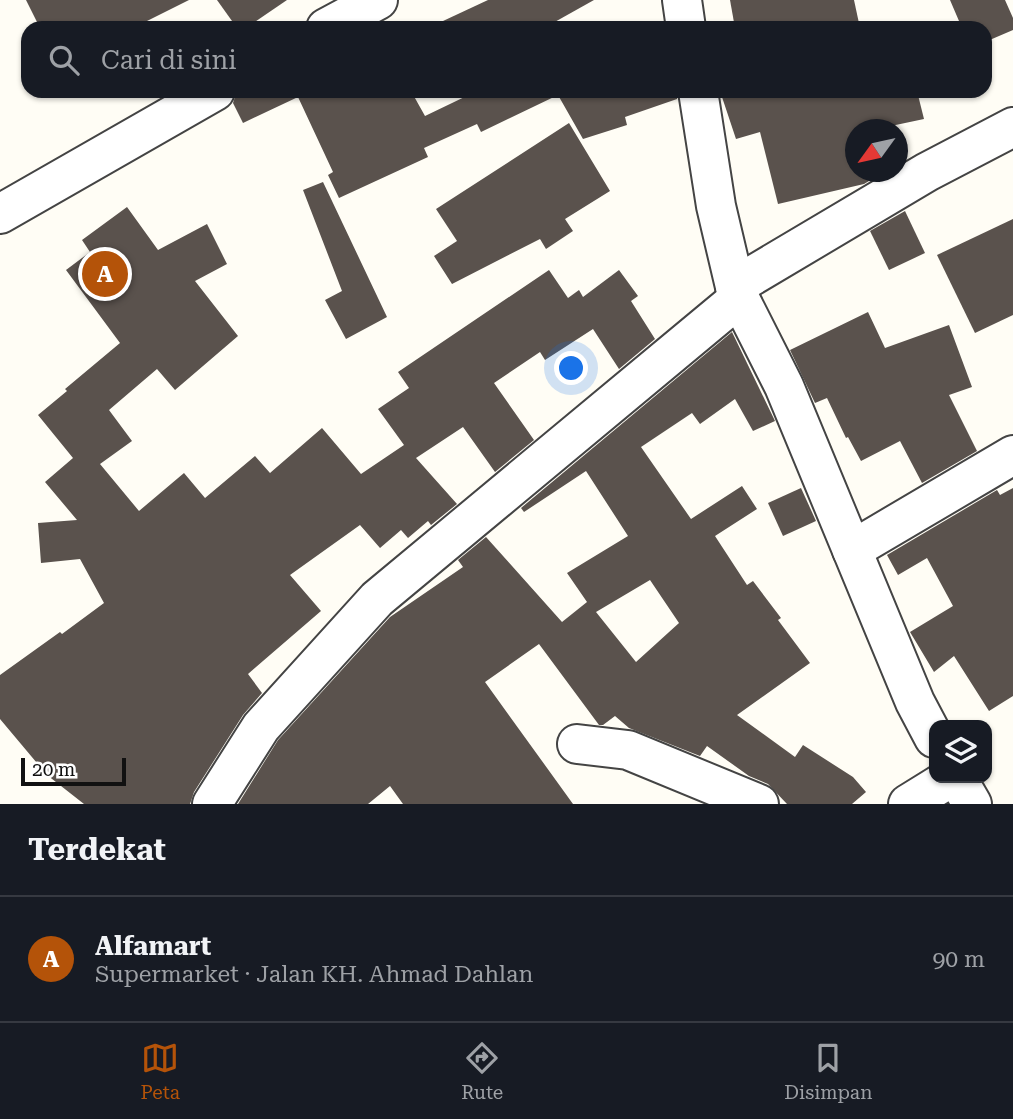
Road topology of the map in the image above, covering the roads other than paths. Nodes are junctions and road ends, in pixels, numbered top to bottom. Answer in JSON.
{"nodes":[{"id":1,"x":378,"y":0,"type":"edge"},
{"id":2,"x":682,"y":0,"type":"edge"},
{"id":3,"x":339,"y":21,"type":"edge"},
{"id":4,"x":685,"y":21,"type":"edge"},
{"id":5,"x":203,"y":98,"type":"edge"},
{"id":6,"x":699,"y":98,"type":"edge"},
{"id":7,"x":1013,"y":127,"type":"edge"},
{"id":8,"x":0,"y":214,"type":"edge"},
{"id":9,"x":737,"y":292,"type":"junction"},
{"id":10,"x":1013,"y":456,"type":"edge"},
{"id":11,"x":852,"y":550,"type":"junction"},
{"id":12,"x":929,"y":729,"type":"edge"},
{"id":13,"x":577,"y":744,"type":"dead end"},
{"id":14,"x":942,"y":783,"type":"edge"},
{"id":15,"x":960,"y":783,"type":"edge"},
{"id":16,"x":212,"y":804,"type":"edge"},
{"id":17,"x":759,"y":804,"type":"edge"},
{"id":18,"x":908,"y":804,"type":"edge"},
{"id":19,"x":972,"y":804,"type":"edge"}],
"edges":[{"from":1,"to":3,"type":"street"},
{"from":2,"to":4,"type":"street"},
{"from":5,"to":8,"type":"street"},
{"from":6,"to":9,"type":"street"},
{"from":7,"to":9,"type":"street"},
{"from":9,"to":11,"type":"street"},
{"from":9,"to":16,"type":"street"},
{"from":10,"to":11,"type":"street"},
{"from":11,"to":12,"type":"street"},
{"from":13,"to":17,"type":"street"},
{"from":14,"to":18,"type":"street"},
{"from":15,"to":19,"type":"street"}]}
